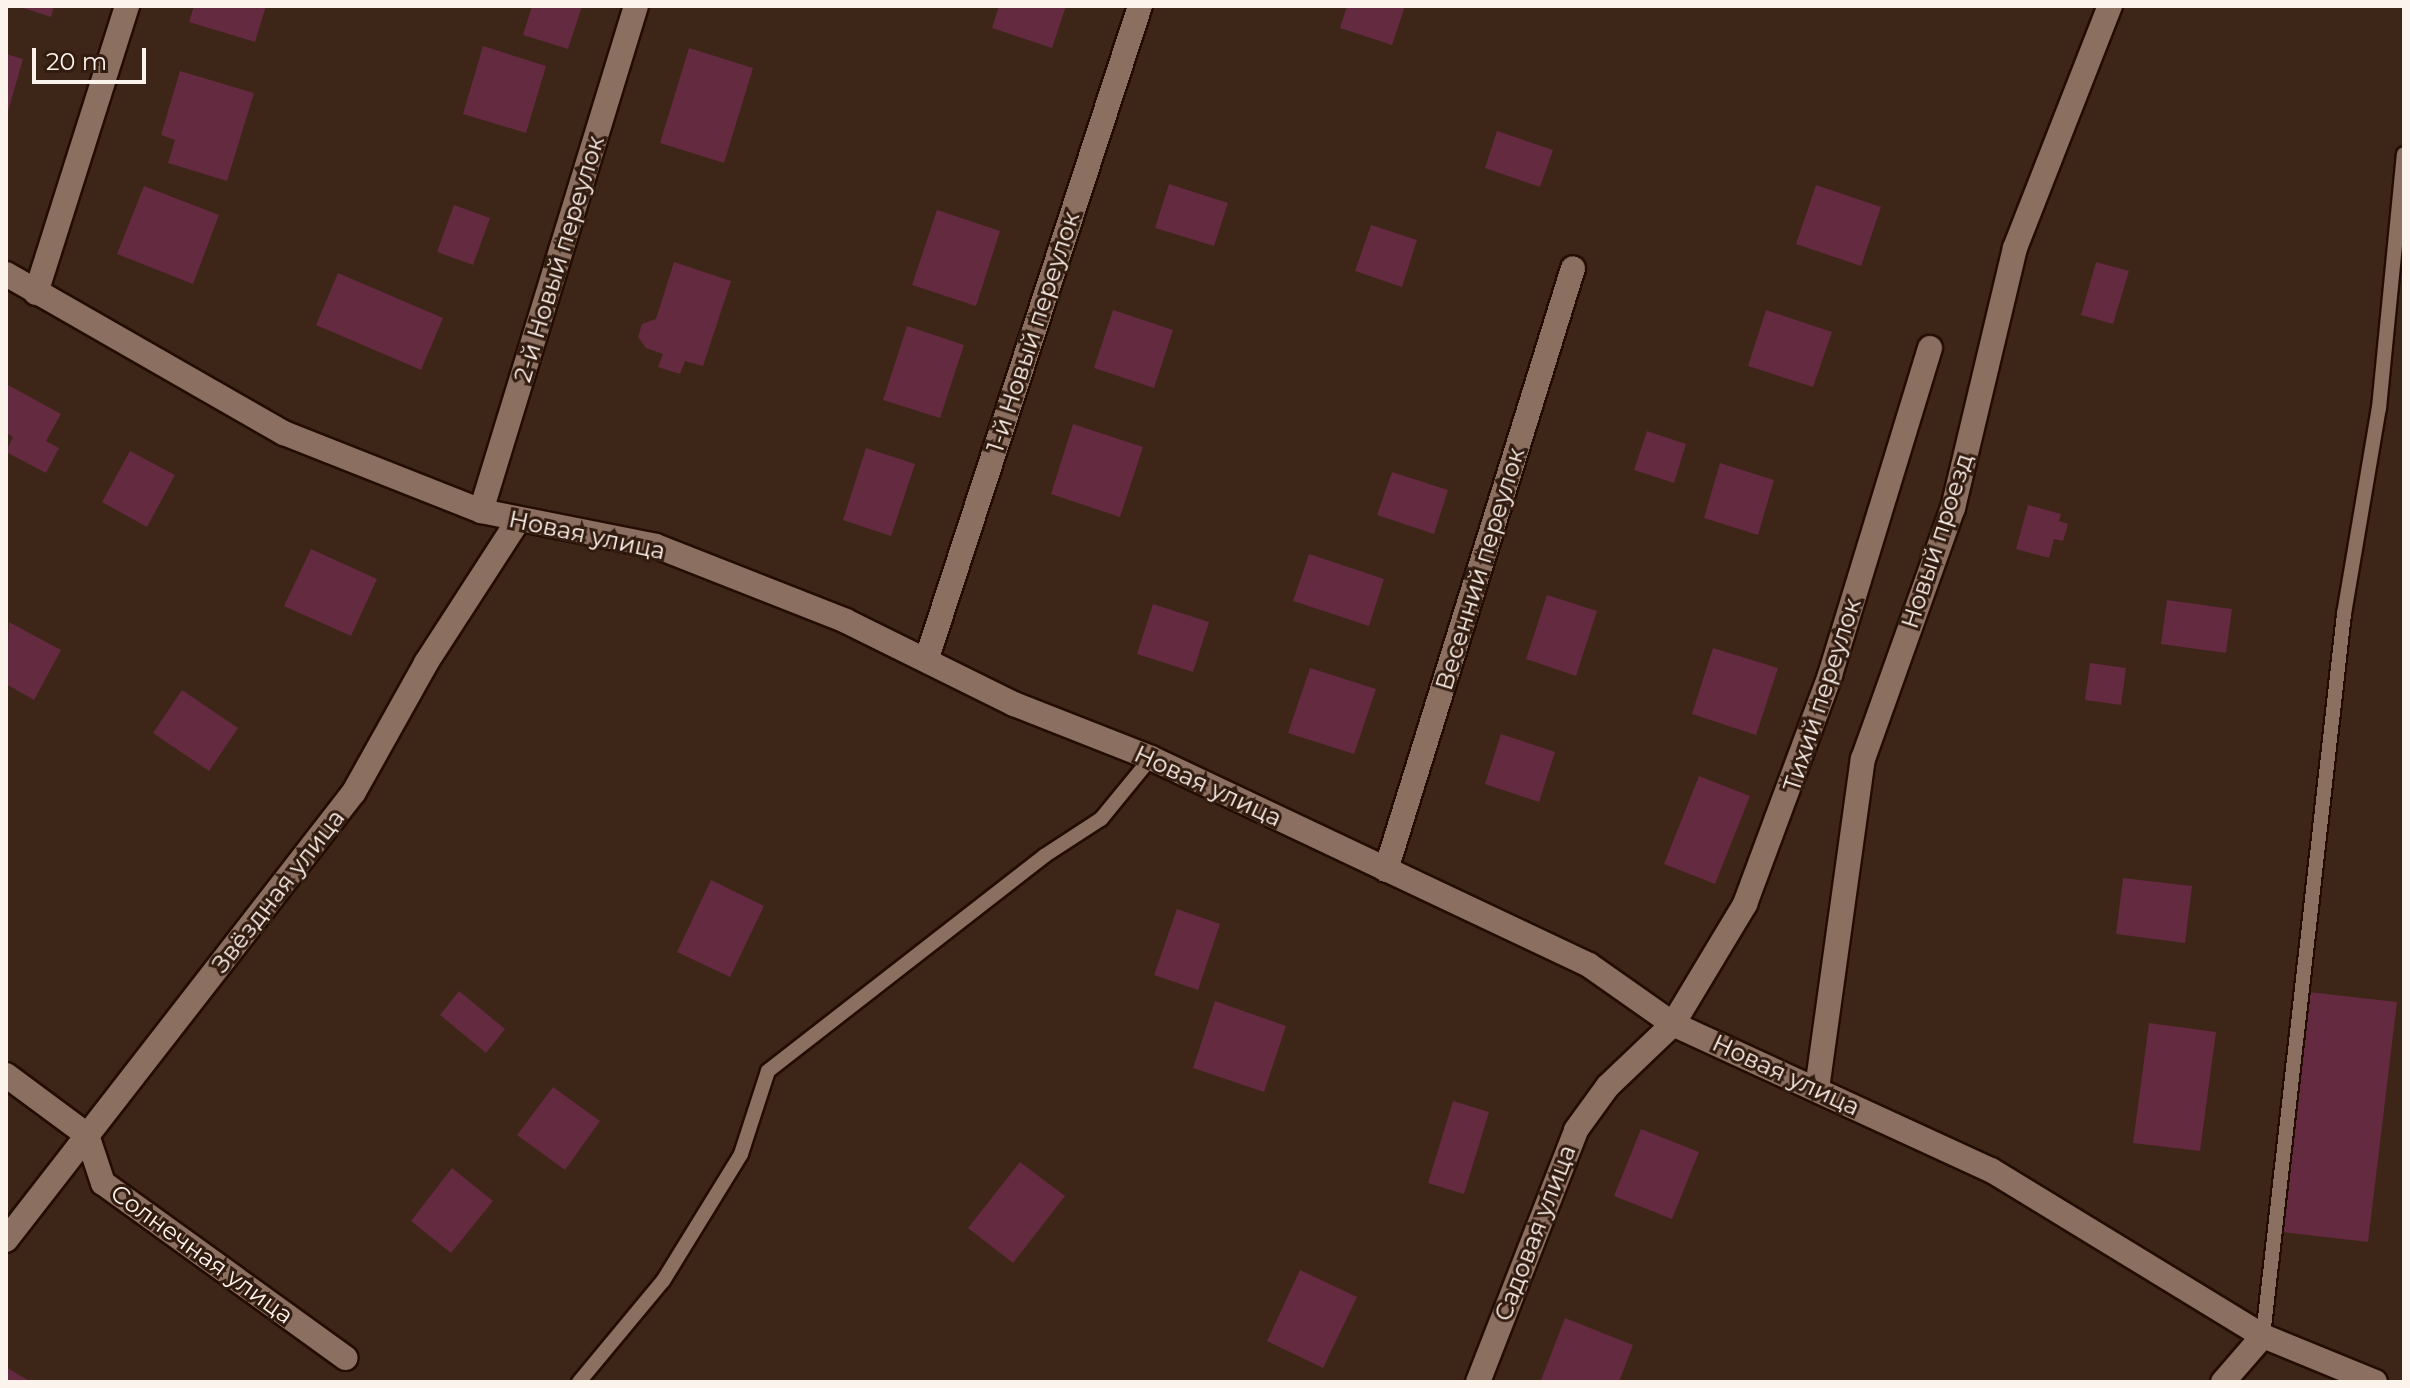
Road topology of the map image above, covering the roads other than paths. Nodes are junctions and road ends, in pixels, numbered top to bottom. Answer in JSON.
{"nodes":[{"id":1,"x":127,"y":6,"type":"edge"},
{"id":2,"x":636,"y":6,"type":"edge"},
{"id":3,"x":1140,"y":6,"type":"edge"},
{"id":4,"x":2110,"y":6,"type":"edge"},
{"id":5,"x":2404,"y":154,"type":"edge"},
{"id":6,"x":1573,"y":268,"type":"dead end"},
{"id":7,"x":6,"y":274,"type":"edge"},
{"id":8,"x":36,"y":293,"type":"junction"},
{"id":9,"x":1930,"y":348,"type":"dead end"},
{"id":10,"x":481,"y":511,"type":"junction"},
{"id":11,"x":518,"y":521,"type":"junction"},
{"id":12,"x":927,"y":658,"type":"junction"},
{"id":13,"x":1151,"y":758,"type":"junction"},
{"id":14,"x":1386,"y":870,"type":"junction"},
{"id":15,"x":1673,"y":1024,"type":"junction"},
{"id":16,"x":6,"y":1075,"type":"edge"},
{"id":17,"x":1817,"y":1089,"type":"junction"},
{"id":18,"x":87,"y":1135,"type":"junction"},
{"id":19,"x":6,"y":1240,"type":"edge"},
{"id":20,"x":2263,"y":1336,"type":"junction"},
{"id":21,"x":346,"y":1358,"type":"dead end"},
{"id":22,"x":579,"y":1382,"type":"edge"},
{"id":23,"x":1478,"y":1382,"type":"edge"},
{"id":24,"x":2223,"y":1382,"type":"edge"},
{"id":25,"x":2375,"y":1382,"type":"edge"}],
"edges":[{"from":1,"to":8,"type":"street"},
{"from":2,"to":10,"type":"street","name":"2-й Новый переулок"},
{"from":3,"to":12,"type":"street","name":"1-й Новый переулок"},
{"from":4,"to":17,"type":"street","name":"Новый проезд"},
{"from":5,"to":20,"type":"lane"},
{"from":6,"to":14,"type":"street","name":"Весенний переулок"},
{"from":7,"to":8,"type":"street","name":"Новая улица"},
{"from":8,"to":10,"type":"street","name":"Новая улица"},
{"from":9,"to":15,"type":"street","name":"Тихий переулок"},
{"from":10,"to":11,"type":"street","name":"Новая улица"},
{"from":11,"to":12,"type":"street","name":"Новая улица"},
{"from":11,"to":18,"type":"street","name":"Звёздная улица"},
{"from":12,"to":13,"type":"street","name":"Новая улица"},
{"from":13,"to":14,"type":"street","name":"Новая улица"},
{"from":13,"to":22,"type":"lane"},
{"from":14,"to":15,"type":"street","name":"Новая улица"},
{"from":15,"to":17,"type":"street","name":"Новая улица"},
{"from":15,"to":23,"type":"street","name":"Садовая улица"},
{"from":16,"to":18,"type":"street"},
{"from":17,"to":20,"type":"street","name":"Новая улица"},
{"from":18,"to":19,"type":"street","name":"Звёздная улица"},
{"from":18,"to":21,"type":"street","name":"Солнечная улица"},
{"from":20,"to":24,"type":"street"},
{"from":20,"to":25,"type":"street","name":"Новая улица"}]}
